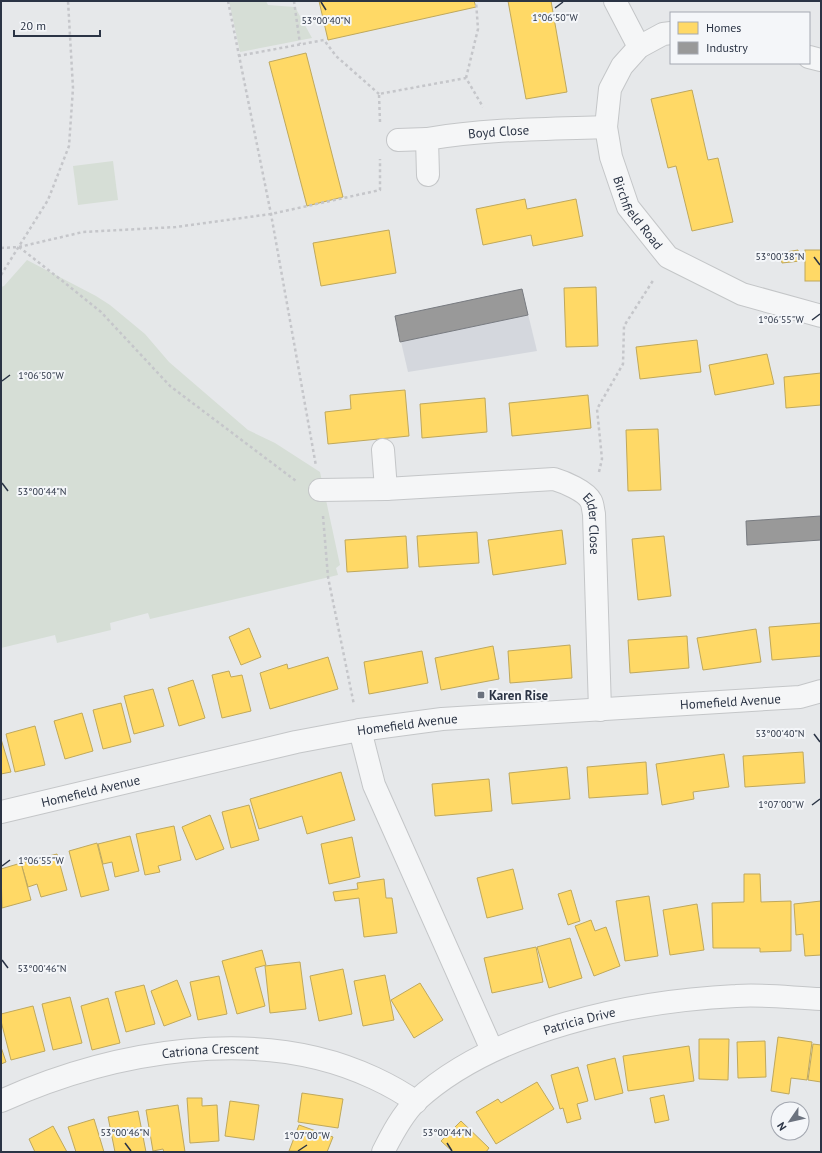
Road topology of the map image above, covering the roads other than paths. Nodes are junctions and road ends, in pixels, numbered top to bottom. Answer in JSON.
{"nodes":[{"id":1,"x":615,"y":1,"type":"edge"},
{"id":2,"x":670,"y":33,"type":"edge"},
{"id":3,"x":639,"y":47,"type":"junction"},
{"id":4,"x":810,"y":56,"type":"edge"},
{"id":5,"x":821,"y":60,"type":"edge"},
{"id":6,"x":606,"y":127,"type":"junction"},
{"id":7,"x":427,"y":139,"type":"junction"},
{"id":8,"x":398,"y":140,"type":"dead end"},
{"id":9,"x":428,"y":175,"type":"dead end"},
{"id":10,"x":821,"y":316,"type":"edge"},
{"id":11,"x":383,"y":450,"type":"dead end"},
{"id":12,"x":386,"y":489,"type":"junction"},
{"id":13,"x":320,"y":490,"type":"road end"},
{"id":14,"x":821,"y":690,"type":"edge"},
{"id":15,"x":600,"y":710,"type":"junction"},
{"id":16,"x":360,"y":730,"type":"junction"},
{"id":17,"x":1,"y":812,"type":"edge"},
{"id":18,"x":821,"y":998,"type":"edge"},
{"id":19,"x":492,"y":1050,"type":"junction"},
{"id":20,"x":1,"y":1101,"type":"edge"},
{"id":21,"x":416,"y":1102,"type":"junction"},
{"id":22,"x":383,"y":1152,"type":"edge"}],
"edges":[{"from":1,"to":3,"type":"street"},
{"from":2,"to":3,"type":"street","name":"Birchfield Road"},
{"from":3,"to":6,"type":"street","name":"Birchfield Road"},
{"from":4,"to":5,"type":"street"},
{"from":6,"to":7,"type":"street","name":"Boyd Close"},
{"from":6,"to":10,"type":"street","name":"Birchfield Road"},
{"from":7,"to":8,"type":"street","name":"Boyd Close"},
{"from":7,"to":9,"type":"street"},
{"from":11,"to":12,"type":"street"},
{"from":12,"to":13,"type":"street","name":"Elder Close"},
{"from":12,"to":15,"type":"street","name":"Elder Close"},
{"from":14,"to":15,"type":"street","name":"Homefield Avenue"},
{"from":15,"to":16,"type":"street","name":"Homefield Avenue"},
{"from":16,"to":17,"type":"street","name":"Homefield Avenue"},
{"from":16,"to":19,"type":"street"},
{"from":18,"to":19,"type":"street","name":"Patricia Drive"},
{"from":19,"to":21,"type":"street","name":"Patricia Drive"},
{"from":20,"to":21,"type":"street","name":"Catriona Crescent"},
{"from":21,"to":22,"type":"street","name":"Patricia Drive"}]}
